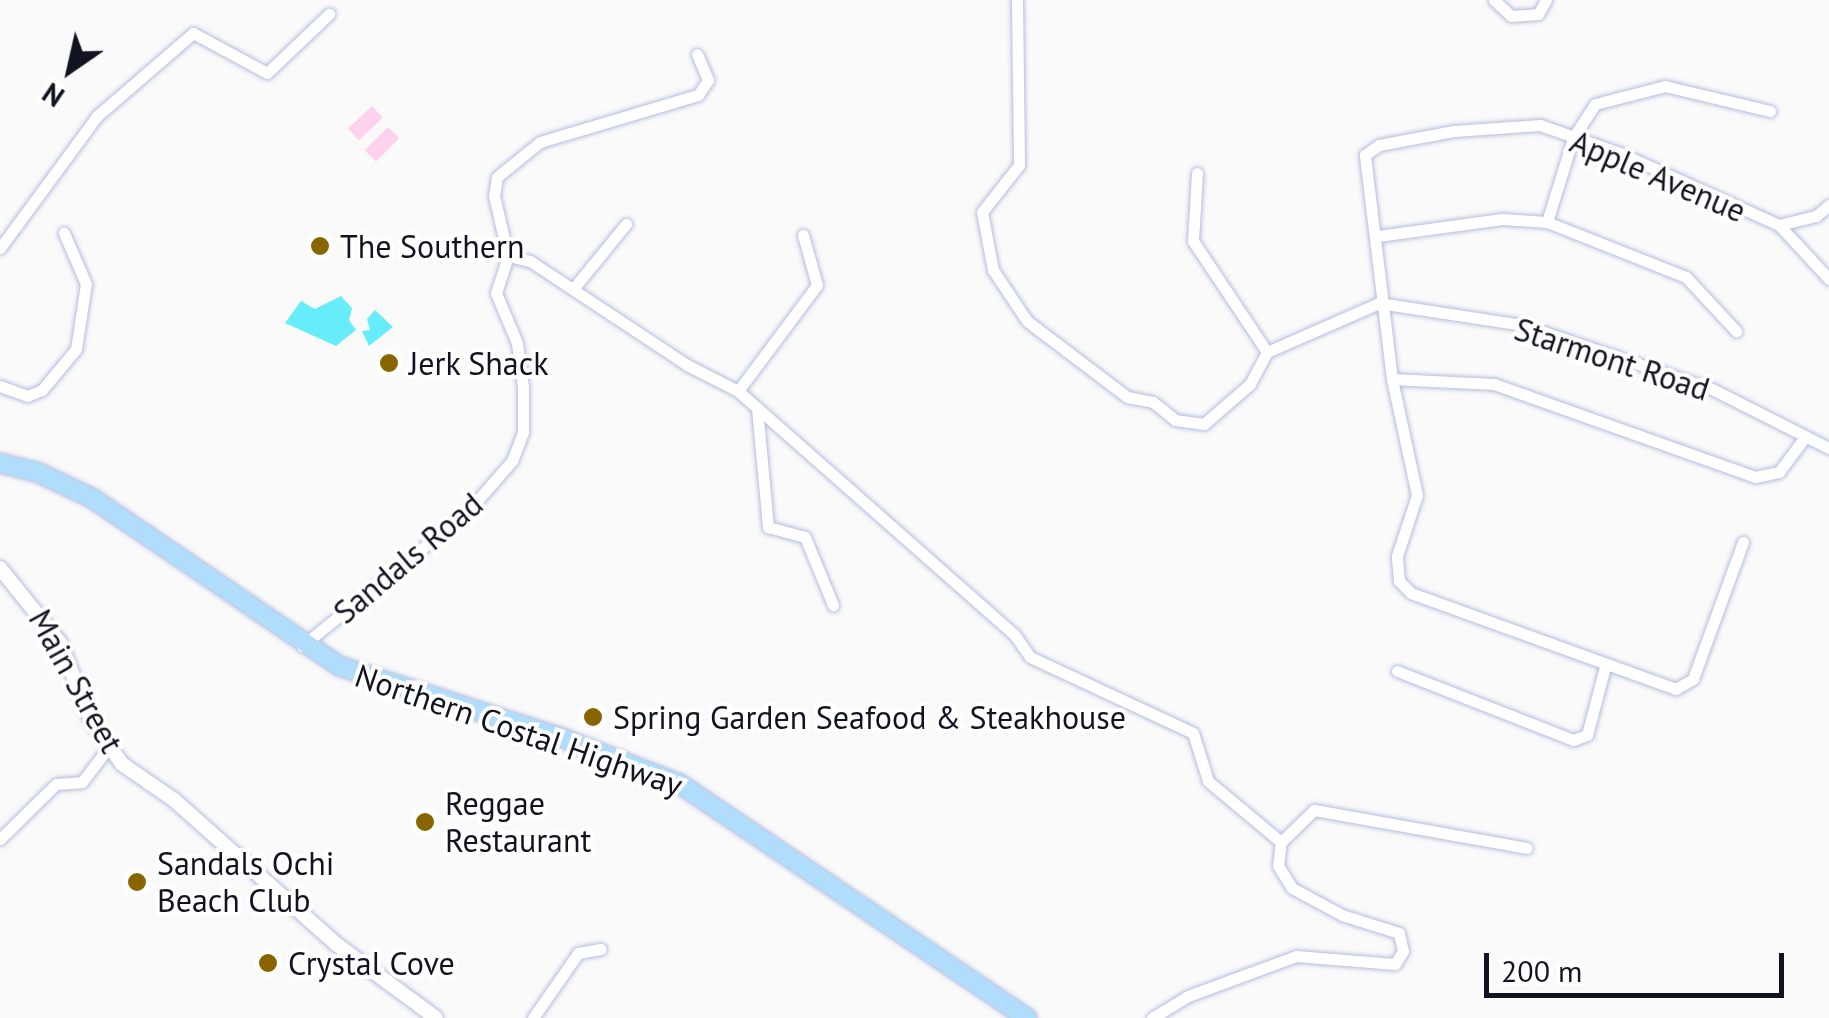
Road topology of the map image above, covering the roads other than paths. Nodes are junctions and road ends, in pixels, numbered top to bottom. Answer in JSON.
{"nodes":[{"id":1,"x":1017,"y":0,"type":"edge"},
{"id":2,"x":1494,"y":0,"type":"edge"},
{"id":3,"x":1546,"y":0,"type":"edge"},
{"id":4,"x":329,"y":14,"type":"dead end"},
{"id":5,"x":697,"y":54,"type":"dead end"},
{"id":6,"x":1770,"y":111,"type":"dead end"},
{"id":7,"x":1573,"y":138,"type":"junction"},
{"id":8,"x":1197,"y":174,"type":"dead end"},
{"id":9,"x":1829,"y":205,"type":"edge"},
{"id":10,"x":1548,"y":222,"type":"junction"},
{"id":11,"x":626,"y":224,"type":"dead end"},
{"id":12,"x":1779,"y":226,"type":"junction"},
{"id":13,"x":64,"y":233,"type":"dead end"},
{"id":14,"x":803,"y":236,"type":"dead end"},
{"id":15,"x":1378,"y":236,"type":"junction"},
{"id":16,"x":0,"y":248,"type":"edge"},
{"id":17,"x":508,"y":256,"type":"junction"},
{"id":18,"x":1829,"y":279,"type":"edge"},
{"id":19,"x":573,"y":289,"type":"junction"},
{"id":20,"x":1385,"y":304,"type":"junction"},
{"id":21,"x":1736,"y":331,"type":"dead end"},
{"id":22,"x":1267,"y":352,"type":"junction"},
{"id":23,"x":1392,"y":379,"type":"junction"},
{"id":24,"x":0,"y":386,"type":"edge"},
{"id":25,"x":738,"y":391,"type":"junction"},
{"id":26,"x":757,"y":408,"type":"junction"},
{"id":27,"x":1805,"y":437,"type":"junction"},
{"id":28,"x":1829,"y":448,"type":"edge"},
{"id":29,"x":0,"y":463,"type":"edge"},
{"id":30,"x":1743,"y":542,"type":"dead end"},
{"id":31,"x":0,"y":568,"type":"edge"},
{"id":32,"x":832,"y":605,"type":"dead end"},
{"id":33,"x":302,"y":647,"type":"junction"},
{"id":34,"x":1605,"y":667,"type":"junction"},
{"id":35,"x":1397,"y":671,"type":"dead end"},
{"id":36,"x":108,"y":748,"type":"junction"},
{"id":37,"x":0,"y":839,"type":"edge"},
{"id":38,"x":1281,"y":842,"type":"junction"},
{"id":39,"x":1527,"y":848,"type":"dead end"},
{"id":40,"x":601,"y":949,"type":"dead end"},
{"id":41,"x":436,"y":1018,"type":"edge"},
{"id":42,"x":533,"y":1018,"type":"edge"},
{"id":43,"x":1027,"y":1018,"type":"edge"},
{"id":44,"x":1152,"y":1018,"type":"edge"}],
"edges":[{"from":1,"to":22,"type":"street"},
{"from":2,"to":3,"type":"street"},
{"from":4,"to":16,"type":"street"},
{"from":5,"to":17,"type":"street"},
{"from":6,"to":7,"type":"street"},
{"from":7,"to":10,"type":"street"},
{"from":7,"to":12,"type":"street","name":"Apple Avenue"},
{"from":7,"to":15,"type":"street","name":"Apple Avenue"},
{"from":8,"to":22,"type":"street"},
{"from":9,"to":12,"type":"street","name":"Apple Avenue"},
{"from":10,"to":15,"type":"street"},
{"from":10,"to":21,"type":"street"},
{"from":11,"to":19,"type":"street"},
{"from":12,"to":18,"type":"street"},
{"from":13,"to":24,"type":"street"},
{"from":14,"to":25,"type":"street"},
{"from":15,"to":20,"type":"street"},
{"from":17,"to":19,"type":"street"},
{"from":17,"to":33,"type":"street","name":"Sandals Road"},
{"from":19,"to":25,"type":"street"},
{"from":20,"to":22,"type":"street"},
{"from":20,"to":23,"type":"street"},
{"from":20,"to":27,"type":"street","name":"Starmont Road"},
{"from":23,"to":27,"type":"street"},
{"from":23,"to":34,"type":"street"},
{"from":25,"to":26,"type":"street"},
{"from":26,"to":32,"type":"street"},
{"from":26,"to":38,"type":"street"},
{"from":27,"to":28,"type":"street","name":"Starmont Road"},
{"from":29,"to":33,"type":"main road","name":"Northern Costal Highway"},
{"from":30,"to":34,"type":"street"},
{"from":31,"to":36,"type":"street","name":"Main Street"},
{"from":33,"to":43,"type":"main road","name":"Northern Costal Highway"},
{"from":34,"to":35,"type":"street"},
{"from":36,"to":37,"type":"street"},
{"from":36,"to":41,"type":"street","name":"Main Street"},
{"from":38,"to":39,"type":"street"},
{"from":38,"to":44,"type":"street"},
{"from":40,"to":42,"type":"street"}]}
